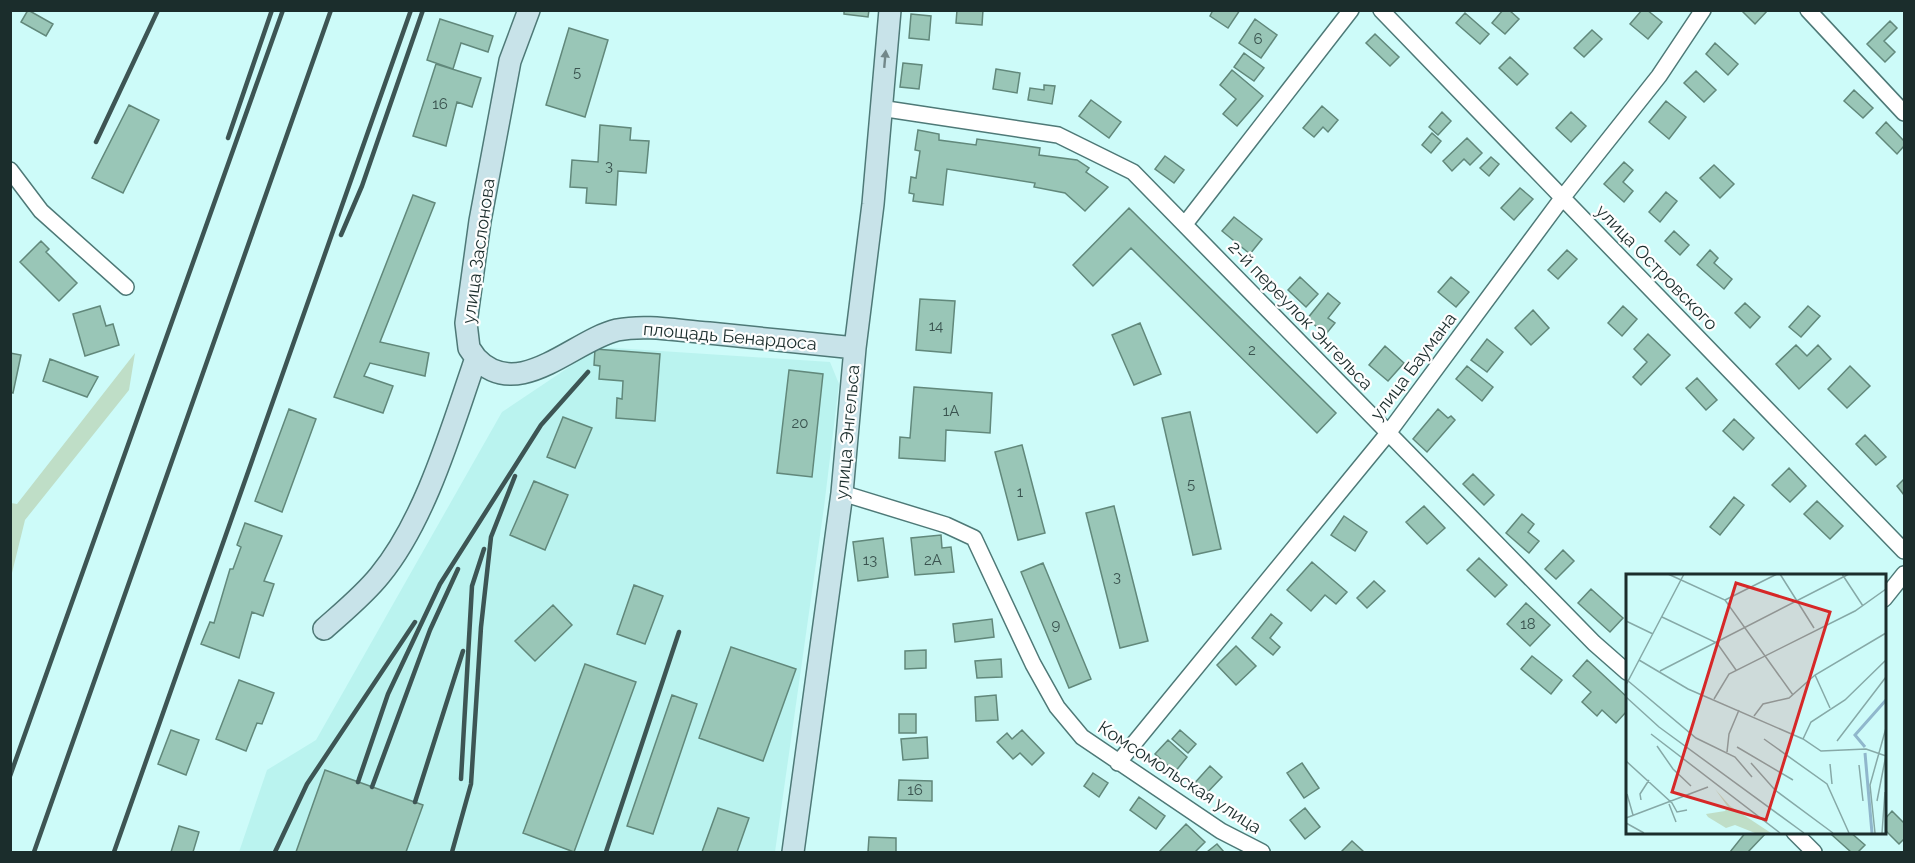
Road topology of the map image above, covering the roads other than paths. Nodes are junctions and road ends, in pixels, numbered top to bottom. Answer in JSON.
{"nodes":[{"id":1,"x":529,"y":10,"type":"edge"},
{"id":2,"x":890,"y":10,"type":"edge"},
{"id":3,"x":1351,"y":10,"type":"edge"},
{"id":4,"x":1381,"y":10,"type":"edge"},
{"id":5,"x":1703,"y":10,"type":"edge"},
{"id":6,"x":1808,"y":10,"type":"edge"},
{"id":7,"x":880,"y":108,"type":"junction"},
{"id":8,"x":1905,"y":113,"type":"edge"},
{"id":9,"x":10,"y":170,"type":"edge"},
{"id":10,"x":1563,"y":197,"type":"junction"},
{"id":11,"x":1185,"y":224,"type":"junction"},
{"id":12,"x":126,"y":287,"type":"dead end"},
{"id":13,"x":855,"y":348,"type":"junction"},
{"id":14,"x":476,"y":358,"type":"junction"},
{"id":15,"x":1389,"y":432,"type":"junction"},
{"id":16,"x":842,"y":493,"type":"junction"},
{"id":17,"x":1905,"y":551,"type":"edge"},
{"id":18,"x":1905,"y":574,"type":"edge"},
{"id":19,"x":1885,"y":598,"type":"edge"},
{"id":20,"x":324,"y":629,"type":"dead end"},
{"id":21,"x":1626,"y":671,"type":"edge"},
{"id":22,"x":1118,"y":763,"type":"junction"},
{"id":23,"x":1796,"y":833,"type":"edge"},
{"id":24,"x":793,"y":852,"type":"edge"},
{"id":25,"x":1262,"y":852,"type":"edge"},
{"id":26,"x":1814,"y":852,"type":"edge"}],
"edges":[{"from":1,"to":14,"type":"street","name":"улица Заслонова"},
{"from":7,"to":2,"type":"street","name":"улица Энгельса","one_way":true},
{"from":3,"to":11,"type":"street"},
{"from":4,"to":10,"type":"street","name":"улица Островского"},
{"from":5,"to":10,"type":"street","name":"улица Баумана"},
{"from":6,"to":8,"type":"street"},
{"from":7,"to":11,"type":"street","name":"2-й переулок Энгельса"},
{"from":7,"to":13,"type":"street","name":"улица Энгельса"},
{"from":9,"to":12,"type":"street"},
{"from":10,"to":15,"type":"street","name":"улица Баумана"},
{"from":10,"to":17,"type":"street","name":"улица Островского"},
{"from":11,"to":15,"type":"street","name":"2-й переулок Энгельса"},
{"from":13,"to":14,"type":"street","name":"площадь Бенардоса"},
{"from":13,"to":16,"type":"street","name":"улица Энгельса"},
{"from":14,"to":20,"type":"street"},
{"from":15,"to":21,"type":"street","name":"2-й переулок Энгельса"},
{"from":15,"to":22,"type":"street","name":"улица Баумана"},
{"from":16,"to":22,"type":"street","name":"Комсомольская улица"},
{"from":16,"to":24,"type":"street","name":"улица Энгельса"},
{"from":18,"to":19,"type":"street"},
{"from":22,"to":25,"type":"street","name":"Комсомольская улица"},
{"from":23,"to":26,"type":"street"}]}
